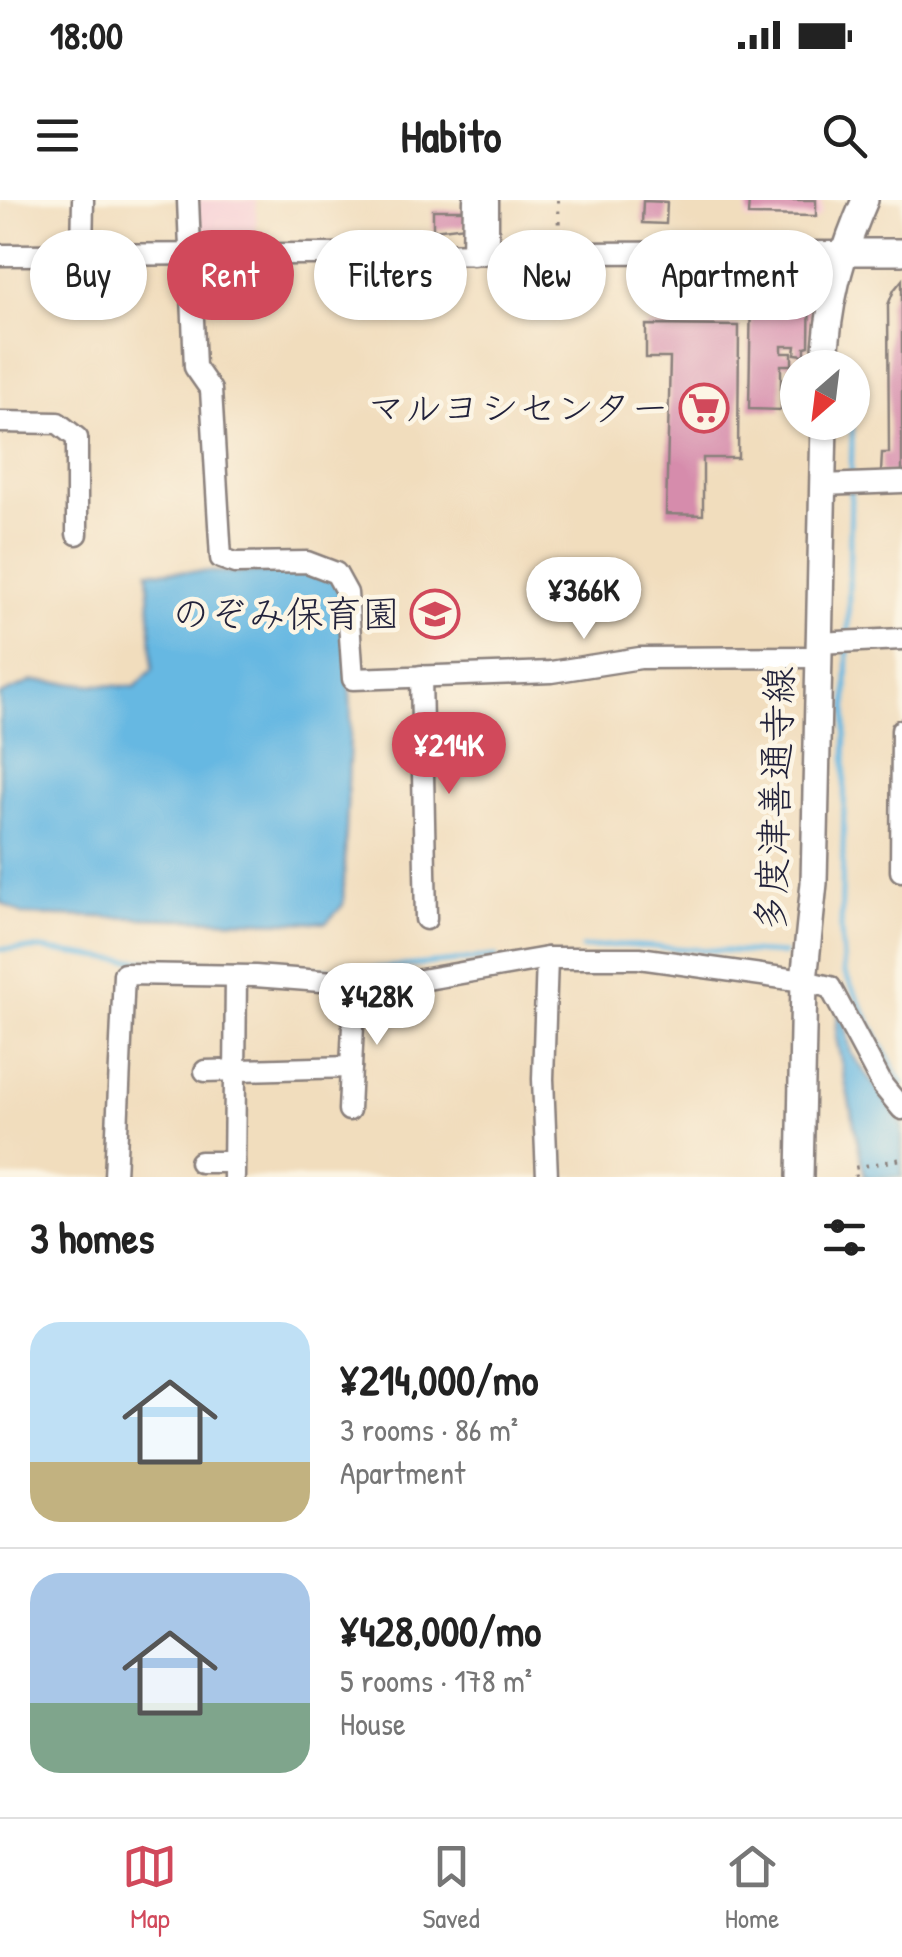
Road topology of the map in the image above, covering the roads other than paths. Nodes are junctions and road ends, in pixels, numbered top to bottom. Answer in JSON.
{"nodes":[{"id":1,"x":82,"y":200,"type":"edge"},
{"id":2,"x":188,"y":200,"type":"edge"},
{"id":3,"x":474,"y":200,"type":"edge"},
{"id":4,"x":488,"y":200,"type":"edge"},
{"id":5,"x":865,"y":200,"type":"edge"},
{"id":6,"x":82,"y":230,"type":"edge"},
{"id":7,"x":190,"y":230,"type":"edge"},
{"id":8,"x":842,"y":252,"type":"junction"},
{"id":9,"x":902,"y":252,"type":"edge"},
{"id":10,"x":294,"y":254,"type":"edge"},
{"id":11,"x":481,"y":254,"type":"junction"},
{"id":12,"x":0,"y":255,"type":"edge"},
{"id":13,"x":30,"y":255,"type":"edge"},
{"id":14,"x":193,"y":320,"type":"edge"},
{"id":15,"x":825,"y":350,"type":"edge"},
{"id":16,"x":0,"y":422,"type":"edge"},
{"id":17,"x":829,"y":440,"type":"edge"},
{"id":18,"x":902,"y":482,"type":"edge"},
{"id":19,"x":842,"y":485,"type":"junction"},
{"id":20,"x":77,"y":534,"type":"dead end"},
{"id":21,"x":902,"y":639,"type":"edge"},
{"id":22,"x":833,"y":647,"type":"junction"},
{"id":23,"x":422,"y":676,"type":"junction"},
{"id":24,"x":902,"y":730,"type":"edge"},
{"id":25,"x":900,"y":871,"type":"edge"},
{"id":26,"x":426,"y":919,"type":"dead end"},
{"id":27,"x":547,"y":958,"type":"junction"},
{"id":28,"x":236,"y":976,"type":"junction"},
{"id":29,"x":804,"y":981,"type":"junction"},
{"id":30,"x":355,"y":984,"type":"junction"},
{"id":31,"x":352,"y":1068,"type":"junction"},
{"id":32,"x":205,"y":1070,"type":"dead end"},
{"id":33,"x":235,"y":1070,"type":"junction"},
{"id":34,"x":902,"y":1109,"type":"edge"},
{"id":35,"x":350,"y":1110,"type":"dead end"},
{"id":36,"x":200,"y":1162,"type":"dead end"},
{"id":37,"x":234,"y":1169,"type":"edge"},
{"id":38,"x":115,"y":1177,"type":"edge"},
{"id":39,"x":547,"y":1177,"type":"edge"},
{"id":40,"x":800,"y":1177,"type":"edge"}],
"edges":[{"from":1,"to":6,"type":"street"},
{"from":2,"to":7,"type":"street"},
{"from":3,"to":11,"type":"street"},
{"from":4,"to":11,"type":"street"},
{"from":5,"to":8,"type":"main road"},
{"from":8,"to":9,"type":"main road"},
{"from":8,"to":11,"type":"street"},
{"from":8,"to":15,"type":"main road"},
{"from":10,"to":11,"type":"street"},
{"from":12,"to":13,"type":"street"},
{"from":14,"to":23,"type":"street"},
{"from":16,"to":20,"type":"street"},
{"from":17,"to":19,"type":"main road","name":"多度津善通寺線"},
{"from":18,"to":19,"type":"street"},
{"from":19,"to":22,"type":"main road","name":"多度津善通寺線"},
{"from":21,"to":22,"type":"street"},
{"from":22,"to":23,"type":"street"},
{"from":22,"to":29,"type":"main road","name":"多度津善通寺線"},
{"from":23,"to":26,"type":"street"},
{"from":24,"to":25,"type":"street"},
{"from":27,"to":29,"type":"street"},
{"from":27,"to":30,"type":"street"},
{"from":27,"to":39,"type":"street"},
{"from":28,"to":30,"type":"street"},
{"from":28,"to":33,"type":"street"},
{"from":28,"to":38,"type":"street"},
{"from":29,"to":34,"type":"street"},
{"from":29,"to":40,"type":"main road","name":"多度津善通寺線"},
{"from":30,"to":31,"type":"street"},
{"from":31,"to":33,"type":"street"},
{"from":31,"to":35,"type":"street"},
{"from":32,"to":33,"type":"street"},
{"from":33,"to":37,"type":"street"},
{"from":36,"to":37,"type":"street"}]}
